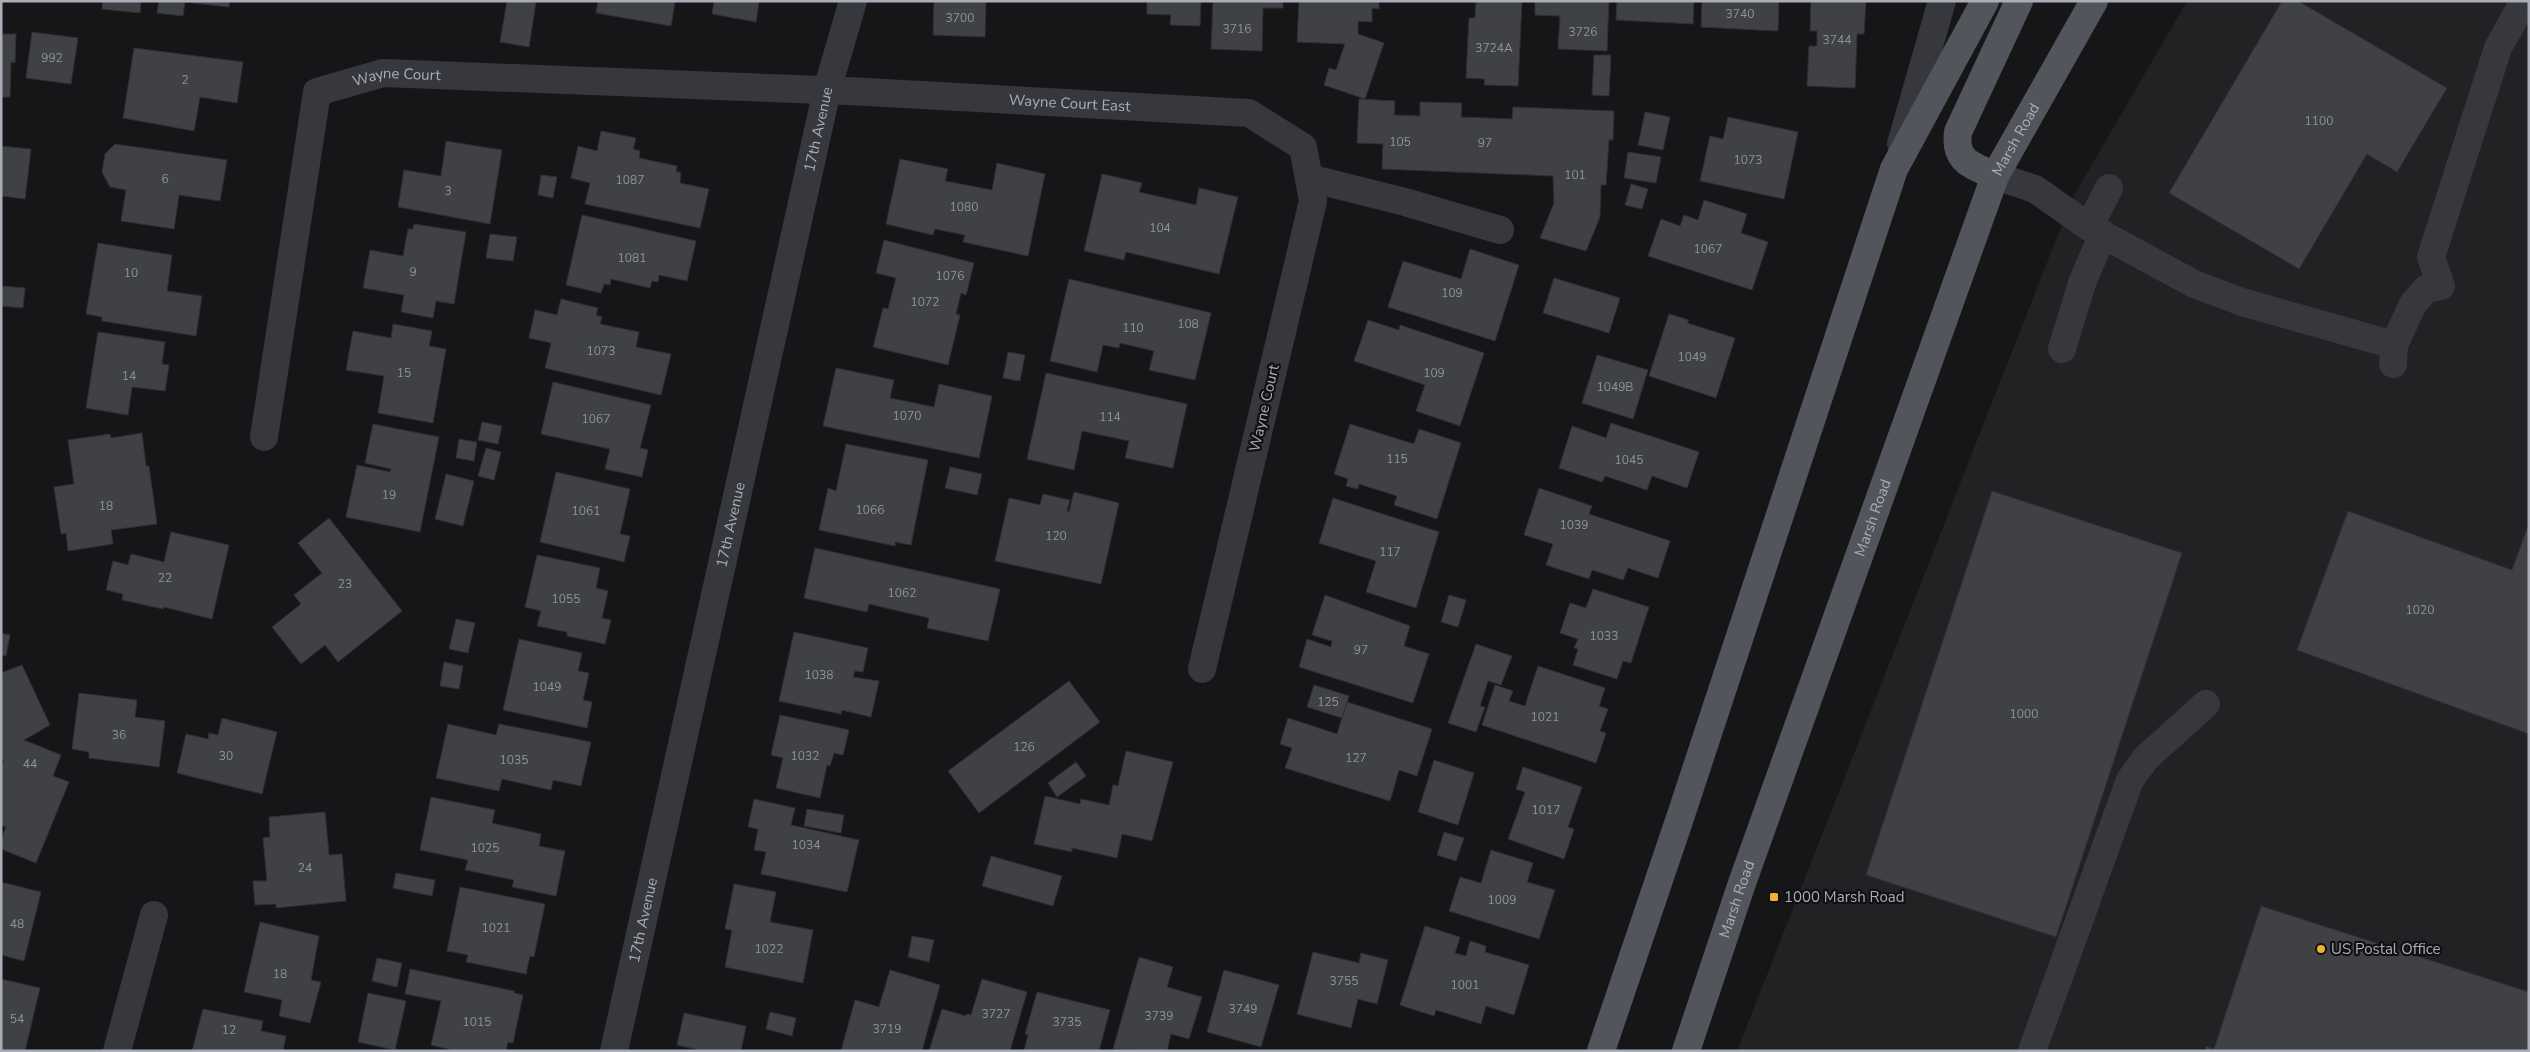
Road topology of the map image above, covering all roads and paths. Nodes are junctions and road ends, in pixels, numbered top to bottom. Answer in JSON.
{"nodes":[{"id":1,"x":853,"y":1,"type":"edge"},
{"id":2,"x":1942,"y":1,"type":"edge"},
{"id":3,"x":1986,"y":1,"type":"edge"},
{"id":4,"x":2019,"y":1,"type":"edge"},
{"id":5,"x":2094,"y":1,"type":"edge"},
{"id":6,"x":2524,"y":1,"type":"edge"},
{"id":7,"x":827,"y":90,"type":"junction"},
{"id":8,"x":1303,"y":147,"type":"joint"},
{"id":9,"x":1894,"y":168,"type":"junction"},
{"id":10,"x":1995,"y":176,"type":"junction"},
{"id":11,"x":1309,"y":178,"type":"junction"},
{"id":12,"x":2110,"y":188,"type":"dead end"},
{"id":13,"x":1500,"y":230,"type":"dead end"},
{"id":14,"x":2096,"y":231,"type":"junction"},
{"id":15,"x":2062,"y":349,"type":"dead end"},
{"id":16,"x":264,"y":437,"type":"dead end"},
{"id":17,"x":1202,"y":669,"type":"dead end"},
{"id":18,"x":2206,"y":704,"type":"dead end"},
{"id":19,"x":154,"y":915,"type":"dead end"},
{"id":20,"x":117,"y":1051,"type":"edge"},
{"id":21,"x":614,"y":1051,"type":"edge"},
{"id":22,"x":1601,"y":1051,"type":"edge"},
{"id":23,"x":1686,"y":1051,"type":"edge"},
{"id":24,"x":2032,"y":1051,"type":"edge"}],
"edges":[{"from":1,"to":7,"type":"street","name":"17th Avenue"},
{"from":2,"to":9,"type":"street"},
{"from":3,"to":9,"type":"main road"},
{"from":4,"to":10,"type":"main road"},
{"from":5,"to":10,"type":"main road","name":"Marsh Road"},
{"from":6,"to":14,"type":"street"},
{"from":7,"to":8,"type":"street","name":"Wayne Court East"},
{"from":7,"to":16,"type":"street","name":"Wayne Court"},
{"from":7,"to":21,"type":"street","name":"17th Avenue"},
{"from":8,"to":11,"type":"street","name":"Wayne Court"},
{"from":9,"to":22,"type":"main road"},
{"from":10,"to":14,"type":"street"},
{"from":10,"to":23,"type":"main road","name":"Marsh Road"},
{"from":11,"to":13,"type":"street"},
{"from":11,"to":17,"type":"street","name":"Wayne Court"},
{"from":12,"to":14,"type":"street"},
{"from":14,"to":15,"type":"street"},
{"from":18,"to":24,"type":"street"},
{"from":19,"to":20,"type":"street"}]}
